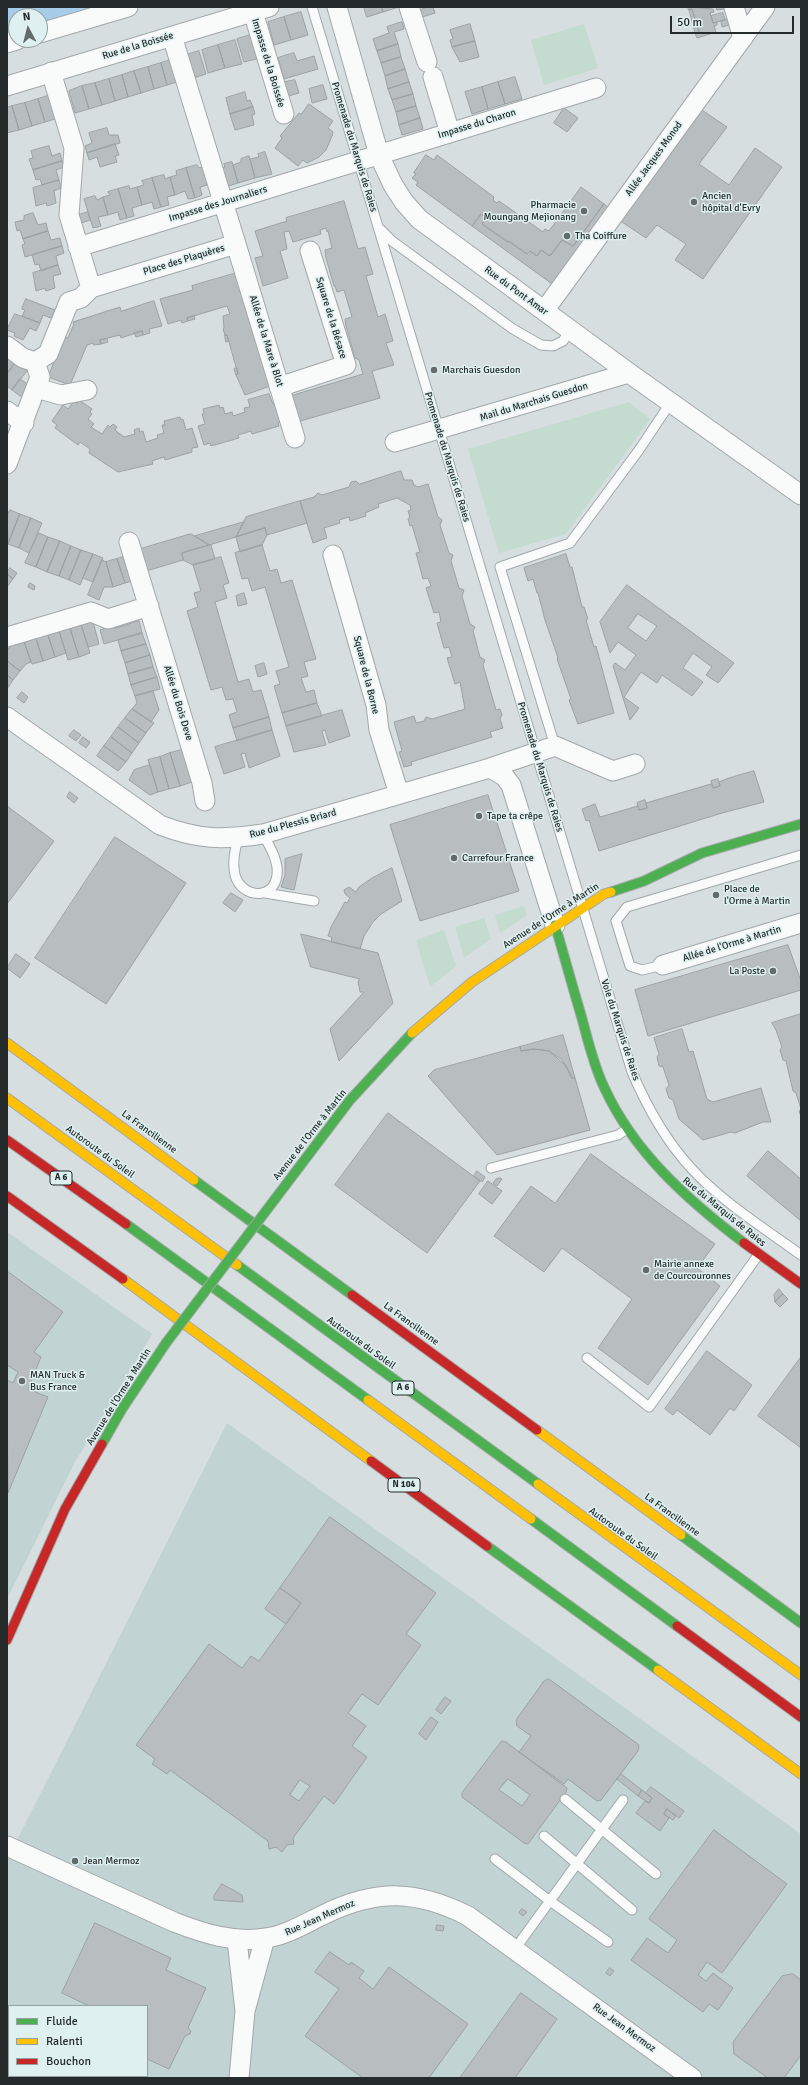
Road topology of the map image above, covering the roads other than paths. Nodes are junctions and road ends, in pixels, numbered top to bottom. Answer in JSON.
{"nodes":[{"id":1,"x":128,"y":7,"type":"edge"},
{"id":2,"x":312,"y":7,"type":"edge"},
{"id":3,"x":337,"y":7,"type":"edge"},
{"id":4,"x":409,"y":7,"type":"edge"},
{"id":5,"x":734,"y":7,"type":"edge"},
{"id":6,"x":765,"y":7,"type":"edge"},
{"id":7,"x":261,"y":9,"type":"edge"},
{"id":8,"x":48,"y":31,"type":"edge"},
{"id":9,"x":172,"y":36,"type":"junction"},
{"id":10,"x":743,"y":38,"type":"junction"},
{"id":11,"x":51,"y":72,"type":"junction"},
{"id":12,"x":7,"y":86,"type":"edge"},
{"id":13,"x":596,"y":88,"type":"dead end"},
{"id":14,"x":284,"y":114,"type":"dead end"},
{"id":15,"x":450,"y":133,"type":"junction"},
{"id":16,"x":379,"y":155,"type":"junction"},
{"id":17,"x":359,"y":161,"type":"junction"},
{"id":18,"x":222,"y":203,"type":"junction"},
{"id":19,"x":378,"y":226,"type":"junction"},
{"id":20,"x":236,"y":244,"type":"junction"},
{"id":21,"x":78,"y":247,"type":"junction"},
{"id":22,"x":310,"y":251,"type":"dead end"},
{"id":23,"x":91,"y":288,"type":"junction"},
{"id":24,"x":544,"y":311,"type":"junction"},
{"id":25,"x":570,"y":330,"type":"junction"},
{"id":26,"x":7,"y":346,"type":"edge"},
{"id":27,"x":35,"y":362,"type":"junction"},
{"id":28,"x":629,"y":373,"type":"junction"},
{"id":29,"x":279,"y":387,"type":"junction"},
{"id":30,"x":36,"y":388,"type":"junction"},
{"id":31,"x":87,"y":390,"type":"dead end"},
{"id":32,"x":671,"y":402,"type":"junction"},
{"id":33,"x":7,"y":411,"type":"edge"},
{"id":34,"x":24,"y":423,"type":"junction"},
{"id":35,"x":439,"y":430,"type":"junction"},
{"id":36,"x":295,"y":438,"type":"dead end"},
{"id":37,"x":395,"y":442,"type":"dead end"},
{"id":38,"x":7,"y":464,"type":"edge"},
{"id":39,"x":801,"y":495,"type":"edge"},
{"id":40,"x":129,"y":542,"type":"dead end"},
{"id":41,"x":333,"y":555,"type":"dead end"},
{"id":42,"x":149,"y":606,"type":"junction"},
{"id":43,"x":7,"y":637,"type":"edge"},
{"id":44,"x":7,"y":717,"type":"edge"},
{"id":45,"x":555,"y":746,"type":"junction"},
{"id":46,"x":536,"y":752,"type":"junction"},
{"id":47,"x":635,"y":764,"type":"dead end"},
{"id":48,"x":490,"y":768,"type":"junction"},
{"id":49,"x":399,"y":794,"type":"junction"},
{"id":50,"x":205,"y":801,"type":"dead end"},
{"id":51,"x":801,"y":824,"type":"edge"},
{"id":52,"x":263,"y":834,"type":"junction"},
{"id":53,"x":238,"y":838,"type":"junction"},
{"id":54,"x":801,"y":855,"type":"edge"},
{"id":55,"x":265,"y":893,"type":"junction"},
{"id":56,"x":314,"y":901,"type":"dead end"},
{"id":57,"x":582,"y":907,"type":"junction"},
{"id":58,"x":801,"y":923,"type":"edge"},
{"id":59,"x":555,"y":925,"type":"junction"},
{"id":60,"x":663,"y":965,"type":"joint"},
{"id":61,"x":7,"y":1043,"type":"edge"},
{"id":62,"x":7,"y":1098,"type":"edge"},
{"id":63,"x":627,"y":1129,"type":"junction"},
{"id":64,"x":7,"y":1140,"type":"edge"},
{"id":65,"x":491,"y":1168,"type":"dead end"},
{"id":66,"x":7,"y":1196,"type":"edge"},
{"id":67,"x":759,"y":1254,"type":"junction"},
{"id":68,"x":801,"y":1255,"type":"edge"},
{"id":69,"x":801,"y":1284,"type":"edge"},
{"id":70,"x":587,"y":1358,"type":"dead end"},
{"id":71,"x":801,"y":1622,"type":"edge"},
{"id":72,"x":7,"y":1640,"type":"edge"},
{"id":73,"x":801,"y":1676,"type":"edge"},
{"id":74,"x":801,"y":1717,"type":"edge"},
{"id":75,"x":801,"y":1774,"type":"edge"},
{"id":76,"x":565,"y":1799,"type":"dead end"},
{"id":77,"x":624,"y":1800,"type":"dead end"},
{"id":78,"x":601,"y":1831,"type":"junction"},
{"id":79,"x":544,"y":1836,"type":"dead end"},
{"id":80,"x":7,"y":1846,"type":"edge"},
{"id":81,"x":495,"y":1859,"type":"dead end"},
{"id":82,"x":577,"y":1864,"type":"junction"},
{"id":83,"x":656,"y":1874,"type":"dead end"},
{"id":84,"x":550,"y":1901,"type":"junction"},
{"id":85,"x":632,"y":1910,"type":"dead end"},
{"id":86,"x":265,"y":1938,"type":"junction"},
{"id":87,"x":237,"y":1940,"type":"junction"},
{"id":88,"x":608,"y":1942,"type":"dead end"},
{"id":89,"x":515,"y":1949,"type":"junction"},
{"id":90,"x":245,"y":2011,"type":"junction"},
{"id":91,"x":239,"y":2078,"type":"edge"},
{"id":92,"x":692,"y":2078,"type":"edge"}],
"edges":[{"from":1,"to":8,"type":"street"},
{"from":2,"to":17,"type":"lane","name":"Promenade du Marquis de Raies"},
{"from":3,"to":16,"type":"street","name":"Rue du Pont Amar"},
{"from":4,"to":15,"type":"street"},
{"from":5,"to":10,"type":"street"},
{"from":6,"to":10,"type":"street","name":"Allée Jacques Monod"},
{"from":7,"to":9,"type":"street","name":"Rue de la Boissée"},
{"from":7,"to":14,"type":"street","name":"Impasse de la Boissée"},
{"from":9,"to":11,"type":"street","name":"Rue de la Boissée"},
{"from":9,"to":18,"type":"street"},
{"from":10,"to":24,"type":"street","name":"Allée Jacques Monod"},
{"from":11,"to":12,"type":"street","name":"Rue de la Boissée"},
{"from":11,"to":21,"type":"street"},
{"from":13,"to":15,"type":"street","name":"Impasse du Charon"},
{"from":15,"to":16,"type":"street","name":"Impasse du Charon"},
{"from":16,"to":17,"type":"street","name":"Impasse du Charon"},
{"from":16,"to":24,"type":"street","name":"Rue du Pont Amar"},
{"from":17,"to":18,"type":"street","name":"Impasse des Journaliers"},
{"from":17,"to":19,"type":"lane","name":"Promenade du Marquis de Raies"},
{"from":18,"to":20,"type":"street","name":"Place des Plaquères"},
{"from":18,"to":21,"type":"street","name":"Impasse des Journaliers"},
{"from":19,"to":25,"type":"lane"},
{"from":19,"to":35,"type":"lane","name":"Promenade du Marquis de Raies"},
{"from":20,"to":23,"type":"street","name":"Place des Plaquères"},
{"from":20,"to":29,"type":"street","name":"Allée de la Mare à Blot"},
{"from":21,"to":23,"type":"street"},
{"from":22,"to":29,"type":"street","name":"Square de la Bésace"},
{"from":23,"to":27,"type":"street"},
{"from":24,"to":25,"type":"street","name":"Rue du Pont Amar"},
{"from":25,"to":28,"type":"street","name":"Rue du Pont Amar"},
{"from":26,"to":27,"type":"street"},
{"from":27,"to":30,"type":"street"},
{"from":28,"to":32,"type":"street","name":"Rue du Pont Amar"},
{"from":28,"to":35,"type":"street","name":"Mail du Marchais Guesdon"},
{"from":29,"to":36,"type":"street","name":"Allée de la Mare à Blot"},
{"from":30,"to":31,"type":"street"},
{"from":30,"to":34,"type":"street"},
{"from":32,"to":39,"type":"street","name":"Rue du Pont Amar"},
{"from":32,"to":45,"type":"lane"},
{"from":33,"to":34,"type":"street"},
{"from":34,"to":38,"type":"street"},
{"from":35,"to":37,"type":"street","name":"Mail du Marchais Guesdon"},
{"from":35,"to":46,"type":"lane","name":"Promenade du Marquis de Raies"},
{"from":40,"to":42,"type":"street","name":"Allée du Bois Deve"},
{"from":41,"to":49,"type":"street","name":"Square de la Borne"},
{"from":42,"to":43,"type":"street"},
{"from":42,"to":50,"type":"street","name":"Allée du Bois Deve"},
{"from":44,"to":53,"type":"street","name":"Rue du Plessis Briard"},
{"from":45,"to":46,"type":"street","name":"Rue du Plessis Briard"},
{"from":45,"to":47,"type":"street"},
{"from":46,"to":48,"type":"street","name":"Rue du Plessis Briard"},
{"from":46,"to":57,"type":"lane","name":"Promenade du Marquis de Raies"},
{"from":48,"to":49,"type":"street","name":"Rue du Plessis Briard"},
{"from":48,"to":59,"type":"street"},
{"from":49,"to":52,"type":"street","name":"Rue du Plessis Briard"},
{"from":51,"to":57,"type":"main road","name":"Avenue de l'Orme à Martin"},
{"from":52,"to":53,"type":"street","name":"Rue du Plessis Briard"},
{"from":52,"to":55,"type":"lane"},
{"from":53,"to":55,"type":"lane"},
{"from":54,"to":60,"type":"lane"},
{"from":55,"to":56,"type":"lane"},
{"from":57,"to":59,"type":"main road","name":"Avenue de l'Orme à Martin"},
{"from":57,"to":68,"type":"lane","name":"Voie du Marquis de Raies"},
{"from":58,"to":60,"type":"street","name":"Allée de l'Orme à Martin"},
{"from":59,"to":63,"type":"main road","name":"Rue du Marquis de Raies"},
{"from":59,"to":72,"type":"main road","name":"Avenue de l'Orme à Martin","bridge":true},
{"from":61,"to":71,"type":"main road","name":"La Francilienne"},
{"from":62,"to":73,"type":"main road","name":"Autoroute du Soleil","number":"A 6"},
{"from":63,"to":65,"type":"lane"},
{"from":63,"to":67,"type":"main road","name":"Rue du Marquis de Raies"},
{"from":64,"to":74,"type":"main road","number":"A 6"},
{"from":66,"to":75,"type":"main road","number":"N 104"},
{"from":67,"to":69,"type":"main road","name":"Rue du Marquis de Raies"},
{"from":67,"to":70,"type":"lane"},
{"from":76,"to":78,"type":"lane"},
{"from":77,"to":78,"type":"lane"},
{"from":78,"to":82,"type":"lane"},
{"from":78,"to":83,"type":"lane"},
{"from":79,"to":82,"type":"lane"},
{"from":80,"to":87,"type":"street","name":"Rue Jean Mermoz"},
{"from":81,"to":84,"type":"lane"},
{"from":82,"to":84,"type":"lane"},
{"from":82,"to":85,"type":"lane"},
{"from":84,"to":88,"type":"lane"},
{"from":84,"to":89,"type":"lane"},
{"from":86,"to":87,"type":"street","name":"Rue Jean Mermoz"},
{"from":86,"to":89,"type":"street","name":"Rue Jean Mermoz"},
{"from":86,"to":90,"type":"street"},
{"from":87,"to":90,"type":"street"},
{"from":89,"to":92,"type":"street","name":"Rue Jean Mermoz"},
{"from":90,"to":91,"type":"street"}]}
